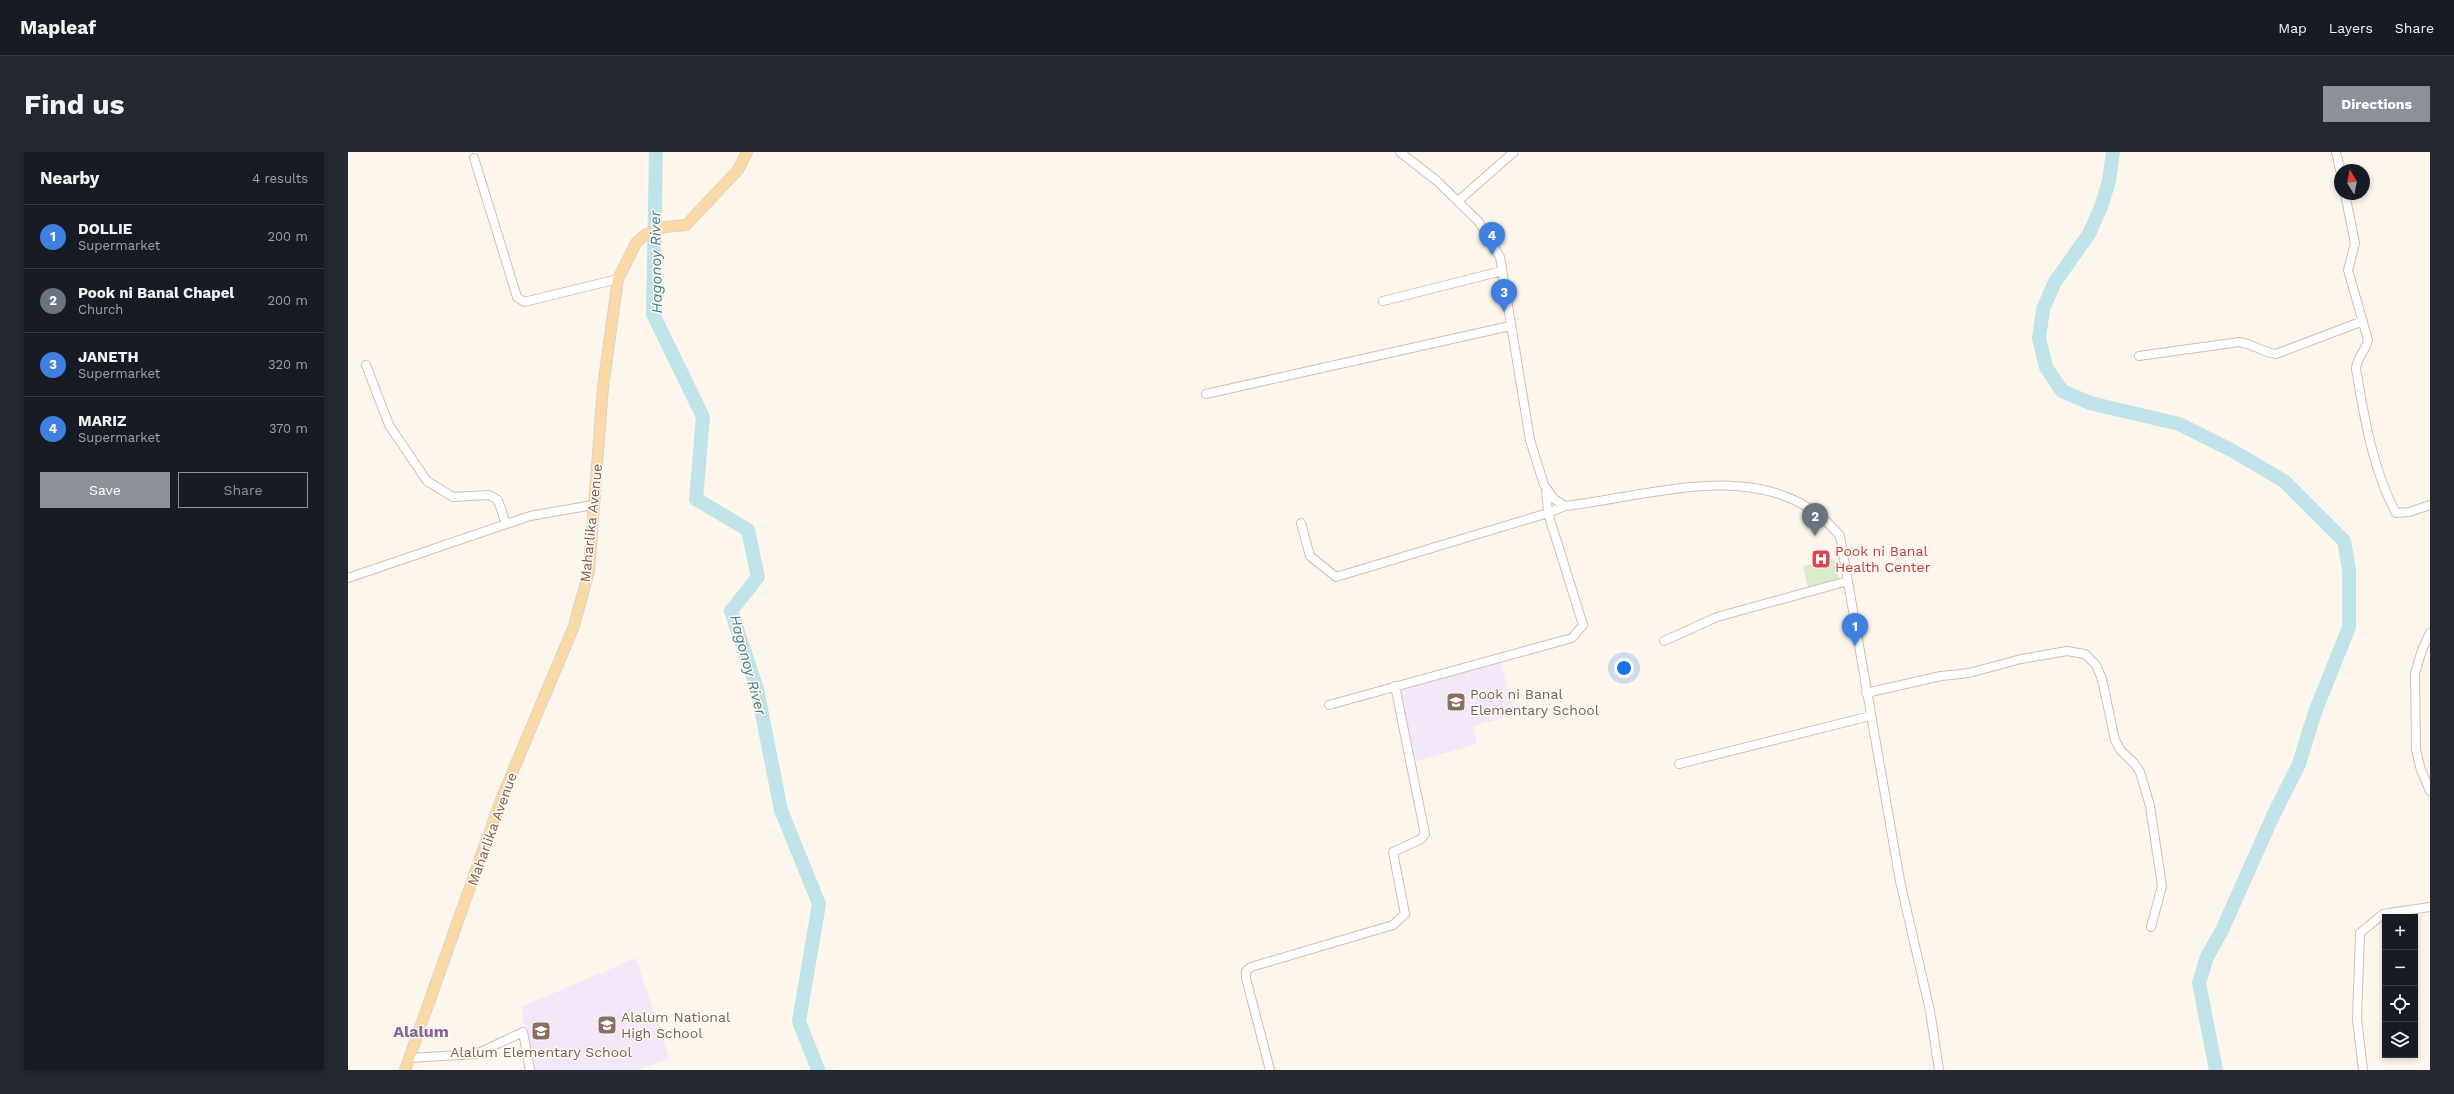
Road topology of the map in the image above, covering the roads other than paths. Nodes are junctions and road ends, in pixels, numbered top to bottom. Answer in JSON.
{"nodes":[{"id":1,"x":747,"y":152,"type":"edge"},
{"id":2,"x":1400,"y":152,"type":"edge"},
{"id":3,"x":1514,"y":152,"type":"edge"},
{"id":4,"x":2336,"y":152,"type":"edge"},
{"id":5,"x":474,"y":158,"type":"dead end"},
{"id":6,"x":2339,"y":164,"type":"edge"},
{"id":7,"x":2346,"y":200,"type":"edge"},
{"id":8,"x":1458,"y":201,"type":"junction"},
{"id":9,"x":1502,"y":271,"type":"junction"},
{"id":10,"x":618,"y":279,"type":"junction"},
{"id":11,"x":1383,"y":301,"type":"dead end"},
{"id":12,"x":2364,"y":321,"type":"junction"},
{"id":13,"x":1510,"y":326,"type":"junction"},
{"id":14,"x":2139,"y":356,"type":"dead end"},
{"id":15,"x":366,"y":365,"type":"dead end"},
{"id":16,"x":1206,"y":394,"type":"dead end"},
{"id":17,"x":1546,"y":487,"type":"junction"},
{"id":18,"x":593,"y":505,"type":"junction"},
{"id":19,"x":2430,"y":505,"type":"edge"},
{"id":20,"x":1565,"y":506,"type":"junction"},
{"id":21,"x":1548,"y":513,"type":"junction"},
{"id":22,"x":1301,"y":523,"type":"dead end"},
{"id":23,"x":506,"y":524,"type":"junction"},
{"id":24,"x":348,"y":578,"type":"edge"},
{"id":25,"x":1848,"y":581,"type":"junction"},
{"id":26,"x":2430,"y":633,"type":"edge"},
{"id":27,"x":1664,"y":641,"type":"dead end"},
{"id":28,"x":1395,"y":686,"type":"junction"},
{"id":29,"x":1866,"y":693,"type":"junction"},
{"id":30,"x":1329,"y":705,"type":"dead end"},
{"id":31,"x":1870,"y":716,"type":"junction"},
{"id":32,"x":1678,"y":764,"type":"dead end"},
{"id":33,"x":2430,"y":791,"type":"edge"},
{"id":34,"x":2430,"y":908,"type":"edge"},
{"id":35,"x":2151,"y":928,"type":"dead end"},
{"id":36,"x":409,"y":1058,"type":"junction"},
{"id":37,"x":405,"y":1070,"type":"edge"},
{"id":38,"x":530,"y":1070,"type":"edge"},
{"id":39,"x":1270,"y":1070,"type":"edge"},
{"id":40,"x":1939,"y":1070,"type":"edge"},
{"id":41,"x":2363,"y":1070,"type":"edge"}],
"edges":[{"from":1,"to":10,"type":"main road","name":"Maharlika Avenue"},
{"from":2,"to":8,"type":"street"},
{"from":3,"to":8,"type":"street"},
{"from":4,"to":6,"type":"street"},
{"from":5,"to":10,"type":"street"},
{"from":7,"to":12,"type":"street"},
{"from":8,"to":9,"type":"street"},
{"from":9,"to":11,"type":"street"},
{"from":9,"to":13,"type":"street"},
{"from":10,"to":18,"type":"main road","name":"Maharlika Avenue"},
{"from":12,"to":14,"type":"street"},
{"from":12,"to":19,"type":"street"},
{"from":13,"to":16,"type":"street"},
{"from":13,"to":17,"type":"street"},
{"from":15,"to":23,"type":"street"},
{"from":17,"to":20,"type":"street"},
{"from":17,"to":21,"type":"street"},
{"from":18,"to":23,"type":"street"},
{"from":18,"to":36,"type":"main road","name":"Maharlika Avenue"},
{"from":20,"to":21,"type":"street"},
{"from":20,"to":25,"type":"street"},
{"from":21,"to":22,"type":"street"},
{"from":21,"to":28,"type":"street"},
{"from":23,"to":24,"type":"street"},
{"from":25,"to":27,"type":"street"},
{"from":25,"to":29,"type":"street"},
{"from":26,"to":33,"type":"street"},
{"from":28,"to":30,"type":"street"},
{"from":28,"to":39,"type":"street"},
{"from":29,"to":31,"type":"street"},
{"from":29,"to":35,"type":"street"},
{"from":31,"to":32,"type":"street"},
{"from":31,"to":40,"type":"street"},
{"from":34,"to":41,"type":"street"},
{"from":36,"to":37,"type":"main road","name":"Maharlika Avenue"},
{"from":36,"to":38,"type":"street"}]}
